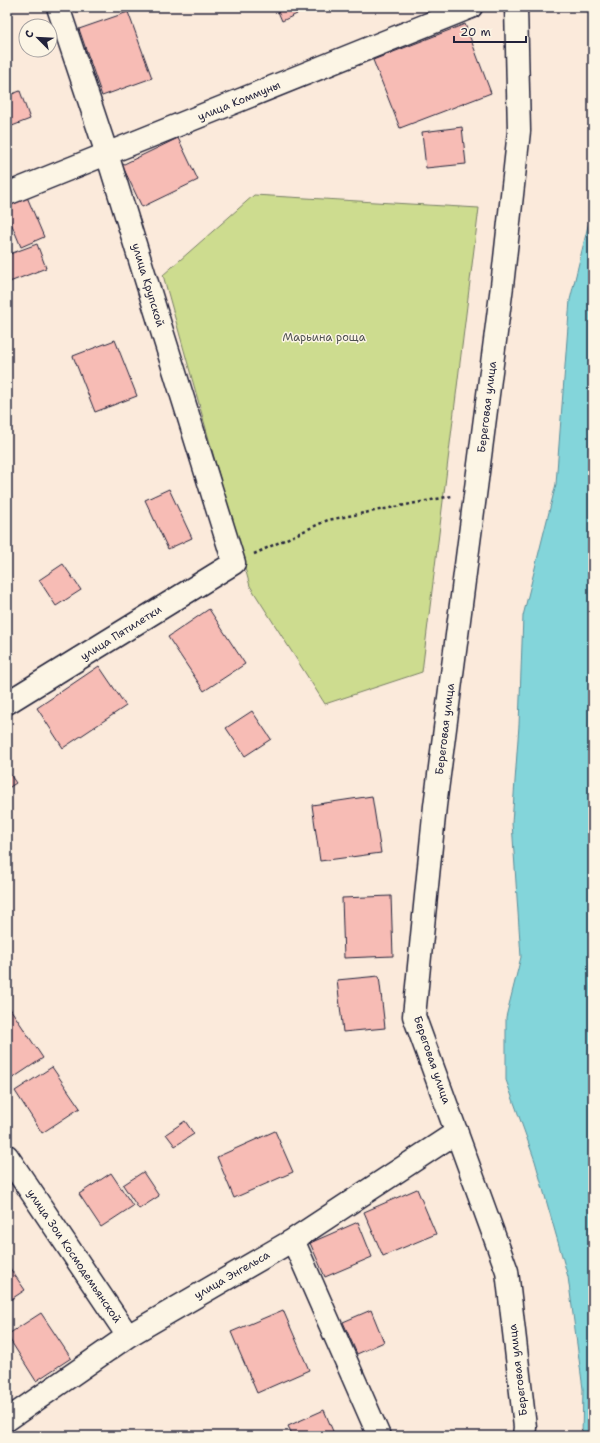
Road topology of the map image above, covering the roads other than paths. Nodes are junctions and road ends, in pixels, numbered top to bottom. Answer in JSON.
{"nodes":[{"id":1,"x":58,"y":7,"type":"edge"},
{"id":2,"x":471,"y":7,"type":"edge"},
{"id":3,"x":516,"y":7,"type":"edge"},
{"id":4,"x":107,"y":154,"type":"junction"},
{"id":5,"x":7,"y":194,"type":"edge"},
{"id":6,"x":234,"y":563,"type":"joint"},
{"id":7,"x":7,"y":703,"type":"edge"},
{"id":8,"x":457,"y":1132,"type":"junction"},
{"id":9,"x":7,"y":1156,"type":"edge"},
{"id":10,"x":293,"y":1240,"type":"junction"},
{"id":11,"x":128,"y":1336,"type":"junction"},
{"id":12,"x":7,"y":1420,"type":"edge"},
{"id":13,"x":379,"y":1436,"type":"edge"},
{"id":14,"x":524,"y":1436,"type":"edge"}],
"edges":[{"from":1,"to":4,"type":"street","name":"улица Крупской"},
{"from":2,"to":4,"type":"street","name":"улица Коммуны"},
{"from":3,"to":8,"type":"street","name":"Береговая улица"},
{"from":4,"to":5,"type":"street","name":"улица Коммуны"},
{"from":4,"to":6,"type":"street","name":"улица Крупской"},
{"from":6,"to":7,"type":"street","name":"улица Пятилетки"},
{"from":8,"to":10,"type":"street","name":"улица Энгельса"},
{"from":8,"to":14,"type":"street","name":"Береговая улица"},
{"from":9,"to":11,"type":"street","name":"улица Зои Космодемьянской"},
{"from":10,"to":11,"type":"street","name":"улица Энгельса"},
{"from":10,"to":13,"type":"street"},
{"from":11,"to":12,"type":"street","name":"улица Энгельса"}]}
